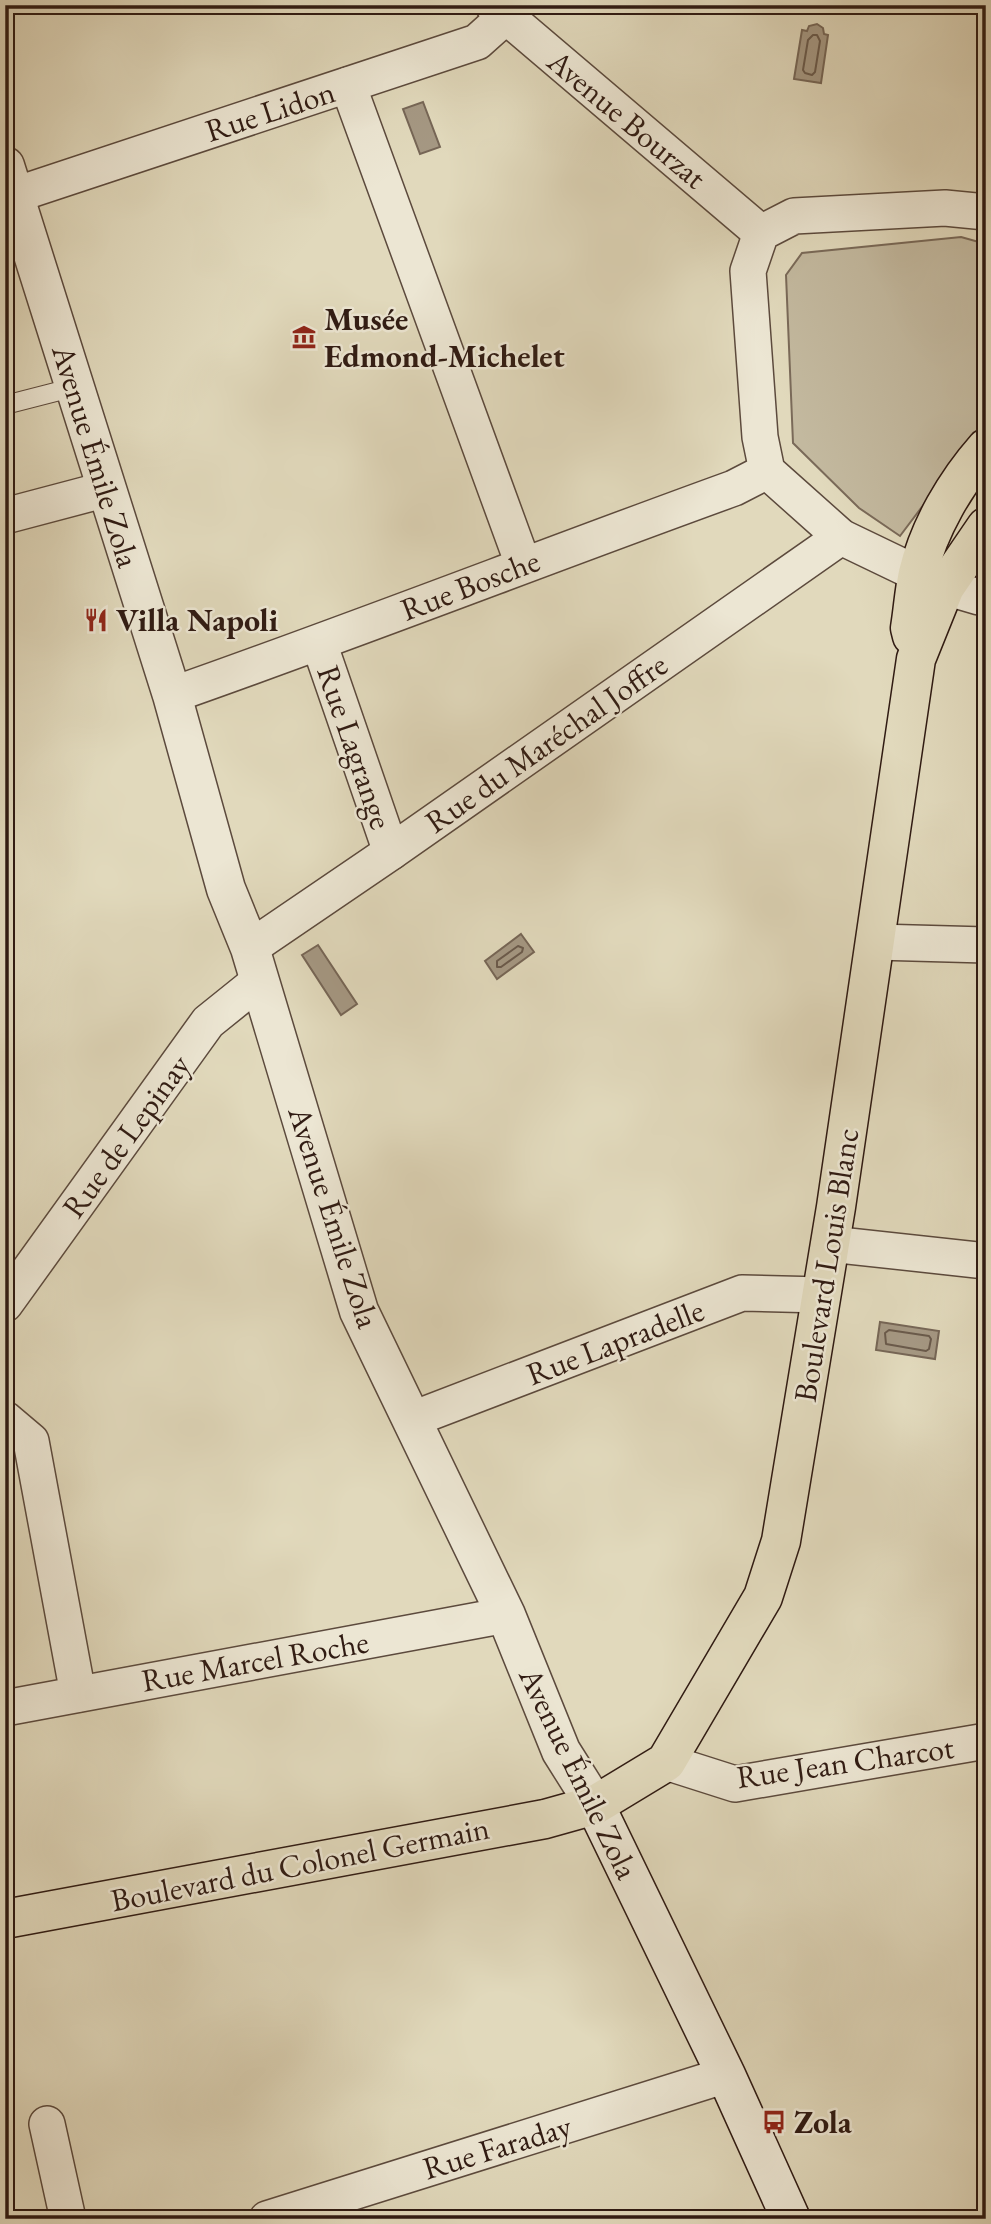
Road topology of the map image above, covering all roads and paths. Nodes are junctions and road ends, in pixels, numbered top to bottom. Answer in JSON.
{"nodes":[{"id":1,"x":503,"y":9,"type":"edge"},
{"id":2,"x":348,"y":85,"type":"junction"},
{"id":3,"x":10,"y":180,"type":"edge"},
{"id":4,"x":985,"y":206,"type":"edge"},
{"id":5,"x":761,"y":233,"type":"junction"},
{"id":6,"x":75,"y":387,"type":"junction"},
{"id":7,"x":5,"y":405,"type":"edge"},
{"id":8,"x":980,"y":455,"type":"edge"},
{"id":9,"x":767,"y":471,"type":"junction"},
{"id":10,"x":107,"y":489,"type":"junction"},
{"id":11,"x":5,"y":516,"type":"edge"},
{"id":12,"x":986,"y":527,"type":"edge"},
{"id":13,"x":841,"y":537,"type":"junction"},
{"id":14,"x":523,"y":565,"type":"junction"},
{"id":15,"x":931,"y":580,"type":"junction"},
{"id":16,"x":986,"y":597,"type":"edge"},
{"id":17,"x":319,"y":643,"type":"junction"},
{"id":18,"x":172,"y":695,"type":"junction"},
{"id":19,"x":391,"y":852,"type":"junction"},
{"id":20,"x":876,"y":942,"type":"junction"},
{"id":21,"x":986,"y":945,"type":"edge"},
{"id":22,"x":254,"y":965,"type":"junction"},
{"id":23,"x":830,"y":1244,"type":"junction"},
{"id":24,"x":986,"y":1261,"type":"edge"},
{"id":25,"x":822,"y":1295,"type":"junction"},
{"id":26,"x":5,"y":1304,"type":"edge"},
{"id":27,"x":5,"y":1419,"type":"edge"},
{"id":28,"x":413,"y":1419,"type":"junction"},
{"id":29,"x":506,"y":1615,"type":"junction"},
{"id":30,"x":79,"y":1694,"type":"junction"},
{"id":31,"x":5,"y":1708,"type":"edge"},
{"id":32,"x":986,"y":1741,"type":"edge"},
{"id":33,"x":666,"y":1762,"type":"junction"},
{"id":34,"x":595,"y":1805,"type":"junction"},
{"id":35,"x":5,"y":1919,"type":"edge"},
{"id":36,"x":726,"y":2075,"type":"junction"},
{"id":37,"x":47,"y":2124,"type":"dead end"},
{"id":38,"x":68,"y":2219,"type":"edge"},
{"id":39,"x":267,"y":2219,"type":"edge"},
{"id":40,"x":790,"y":2219,"type":"edge"}],
"edges":[{"from":1,"to":2,"type":"street","name":"Rue Lidon"},
{"from":1,"to":5,"type":"street","name":"Avenue Bourzat"},
{"from":2,"to":3,"type":"street","name":"Rue Lidon"},
{"from":2,"to":14,"type":"street"},
{"from":3,"to":6,"type":"street","name":"Avenue Émile Zola"},
{"from":4,"to":5,"type":"street"},
{"from":5,"to":9,"type":"street"},
{"from":6,"to":7,"type":"lane"},
{"from":6,"to":10,"type":"street","name":"Avenue Émile Zola"},
{"from":8,"to":15,"type":"main road","name":"Boulevard Louis Blanc"},
{"from":9,"to":13,"type":"street"},
{"from":9,"to":14,"type":"street","name":"Rue Bosche"},
{"from":10,"to":11,"type":"street"},
{"from":10,"to":18,"type":"street","name":"Avenue Émile Zola"},
{"from":12,"to":15,"type":"main road","name":"Boulevard Louis Blanc"},
{"from":13,"to":15,"type":"street"},
{"from":13,"to":19,"type":"street","name":"Rue du Maréchal Joffre"},
{"from":14,"to":17,"type":"street","name":"Rue Bosche"},
{"from":15,"to":16,"type":"street"},
{"from":15,"to":20,"type":"main road","name":"Boulevard Louis Blanc"},
{"from":17,"to":18,"type":"street","name":"Rue Bosche"},
{"from":17,"to":19,"type":"street","name":"Rue Lagrange"},
{"from":18,"to":22,"type":"street","name":"Avenue Émile Zola"},
{"from":19,"to":22,"type":"street","name":"Rue du Maréchal Joffre"},
{"from":20,"to":21,"type":"street"},
{"from":20,"to":23,"type":"main road","name":"Boulevard Louis Blanc"},
{"from":22,"to":26,"type":"street","name":"Rue de Lepinay"},
{"from":22,"to":28,"type":"street","name":"Avenue Émile Zola"},
{"from":23,"to":24,"type":"street"},
{"from":23,"to":25,"type":"main road","name":"Boulevard Louis Blanc"},
{"from":25,"to":28,"type":"street","name":"Rue Lapradelle"},
{"from":25,"to":33,"type":"main road","name":"Boulevard Louis Blanc"},
{"from":27,"to":30,"type":"street"},
{"from":28,"to":29,"type":"street","name":"Avenue Émile Zola"},
{"from":29,"to":30,"type":"street","name":"Rue Marcel Roche"},
{"from":29,"to":34,"type":"street","name":"Avenue Émile Zola"},
{"from":30,"to":31,"type":"street","name":"Rue Marcel Roche"},
{"from":32,"to":33,"type":"street","name":"Rue Jean Charcot"},
{"from":33,"to":34,"type":"main road","name":"Boulevard Louis Blanc"},
{"from":34,"to":35,"type":"main road","name":"Boulevard du Colonel Germain"},
{"from":34,"to":36,"type":"street","name":"Avenue Émile Zola"},
{"from":36,"to":39,"type":"street","name":"Rue Faraday"},
{"from":36,"to":40,"type":"street","name":"Avenue Émile Zola"},
{"from":37,"to":38,"type":"street"}]}
